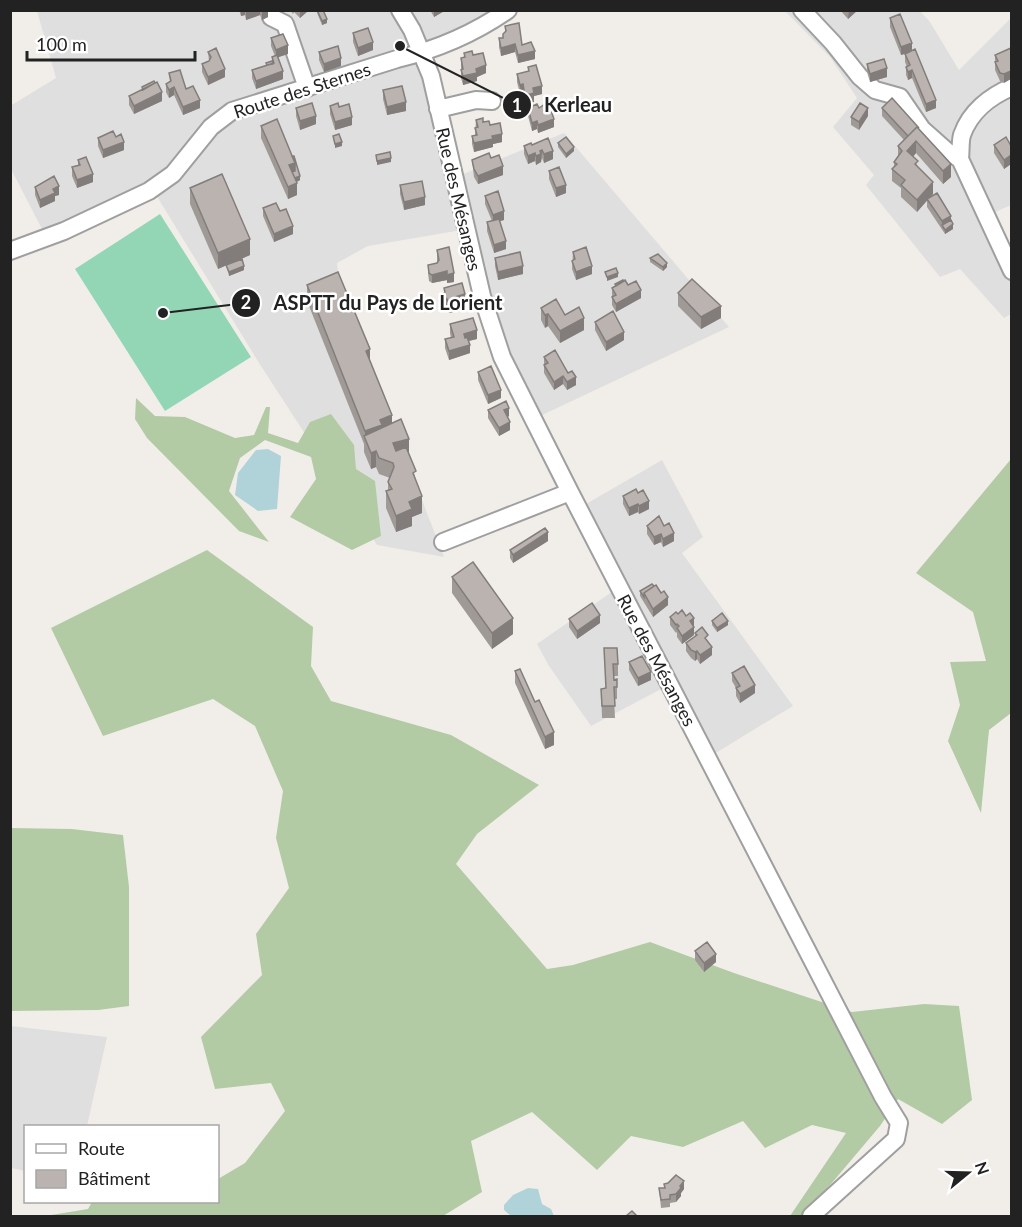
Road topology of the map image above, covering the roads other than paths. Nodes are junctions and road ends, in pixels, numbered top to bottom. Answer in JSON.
{"nodes":[{"id":1,"x":400,"y":10,"type":"edge"},
{"id":2,"x":508,"y":10,"type":"edge"},
{"id":3,"x":802,"y":10,"type":"edge"},
{"id":4,"x":271,"y":17,"type":"dead end"},
{"id":5,"x":421,"y":53,"type":"junction"},
{"id":6,"x":307,"y":87,"type":"junction"},
{"id":7,"x":1011,"y":87,"type":"edge"},
{"id":8,"x":492,"y":101,"type":"dead end"},
{"id":9,"x":438,"y":109,"type":"junction"},
{"id":10,"x":960,"y":159,"type":"junction"},
{"id":11,"x":10,"y":251,"type":"edge"},
{"id":12,"x":1011,"y":271,"type":"edge"},
{"id":13,"x":570,"y":492,"type":"junction"},
{"id":14,"x":443,"y":542,"type":"dead end"},
{"id":15,"x":811,"y":1216,"type":"edge"}],
"edges":[{"from":1,"to":5,"type":"street","name":"Rue des Mésanges"},
{"from":2,"to":5,"type":"street","name":"Route des Sternes"},
{"from":3,"to":10,"type":"street"},
{"from":4,"to":6,"type":"street"},
{"from":5,"to":6,"type":"street","name":"Route des Sternes"},
{"from":5,"to":9,"type":"street","name":"Rue des Mésanges"},
{"from":6,"to":11,"type":"street","name":"Route des Sternes"},
{"from":7,"to":10,"type":"street"},
{"from":8,"to":9,"type":"street"},
{"from":9,"to":13,"type":"street","name":"Rue des Mésanges"},
{"from":10,"to":12,"type":"street"},
{"from":13,"to":14,"type":"street"},
{"from":13,"to":15,"type":"street","name":"Rue des Mésanges"}]}
